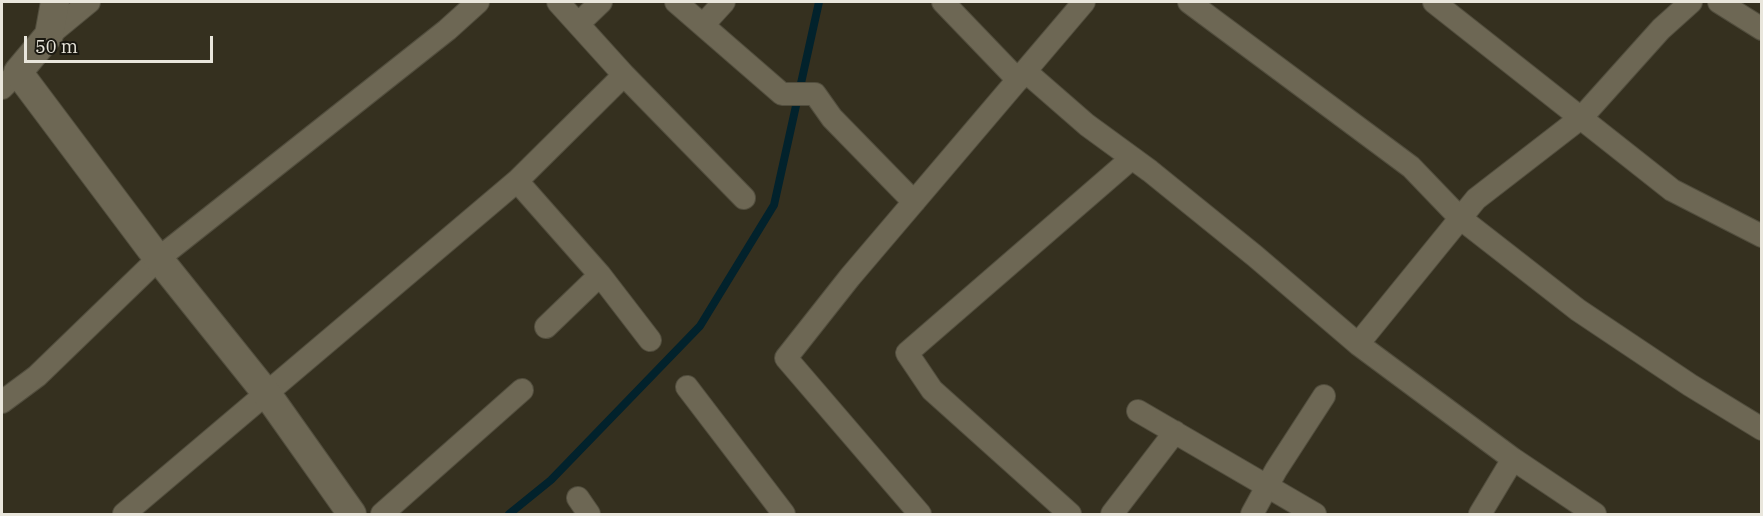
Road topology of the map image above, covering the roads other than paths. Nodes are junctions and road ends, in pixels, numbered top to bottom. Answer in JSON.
{"nodes":[{"id":1,"x":55,"y":2,"type":"edge"},
{"id":2,"x":89,"y":2,"type":"edge"},
{"id":3,"x":478,"y":2,"type":"edge"},
{"id":4,"x":558,"y":2,"type":"edge"},
{"id":5,"x":601,"y":2,"type":"edge"},
{"id":6,"x":676,"y":2,"type":"edge"},
{"id":7,"x":724,"y":2,"type":"edge"},
{"id":8,"x":943,"y":2,"type":"edge"},
{"id":9,"x":1084,"y":2,"type":"edge"},
{"id":10,"x":1189,"y":2,"type":"edge"},
{"id":11,"x":1434,"y":2,"type":"edge"},
{"id":12,"x":1691,"y":2,"type":"edge"},
{"id":13,"x":1719,"y":2,"type":"edge"},
{"id":14,"x":578,"y":24,"type":"junction"},
{"id":15,"x":703,"y":25,"type":"junction"},
{"id":16,"x":1761,"y":29,"type":"edge"},
{"id":17,"x":49,"y":35,"type":"junction"},
{"id":18,"x":624,"y":75,"type":"junction"},
{"id":19,"x":1021,"y":75,"type":"junction"},
{"id":20,"x":10,"y":80,"type":"edge"},
{"id":21,"x":1582,"y":117,"type":"junction"},
{"id":22,"x":1132,"y":158,"type":"junction"},
{"id":23,"x":517,"y":182,"type":"junction"},
{"id":24,"x":744,"y":198,"type":"dead end"},
{"id":25,"x":914,"y":202,"type":"junction"},
{"id":26,"x":1460,"y":218,"type":"junction"},
{"id":27,"x":1761,"y":236,"type":"edge"},
{"id":28,"x":159,"y":258,"type":"junction"},
{"id":29,"x":600,"y":275,"type":"junction"},
{"id":30,"x":546,"y":327,"type":"dead end"},
{"id":31,"x":650,"y":340,"type":"dead end"},
{"id":32,"x":1358,"y":344,"type":"junction"},
{"id":33,"x":687,"y":387,"type":"dead end"},
{"id":34,"x":522,"y":390,"type":"dead end"},
{"id":35,"x":267,"y":394,"type":"junction"},
{"id":36,"x":1324,"y":396,"type":"dead end"},
{"id":37,"x":2,"y":402,"type":"edge"},
{"id":38,"x":1138,"y":411,"type":"dead end"},
{"id":39,"x":1761,"y":429,"type":"edge"},
{"id":40,"x":1175,"y":432,"type":"junction"},
{"id":41,"x":1513,"y":459,"type":"junction"},
{"id":42,"x":1267,"y":486,"type":"junction"},
{"id":43,"x":124,"y":514,"type":"edge"},
{"id":44,"x":352,"y":514,"type":"edge"},
{"id":45,"x":382,"y":514,"type":"edge"},
{"id":46,"x":784,"y":514,"type":"edge"},
{"id":47,"x":920,"y":514,"type":"edge"},
{"id":48,"x":1070,"y":514,"type":"edge"},
{"id":49,"x":1112,"y":514,"type":"edge"},
{"id":50,"x":1252,"y":514,"type":"edge"},
{"id":51,"x":1315,"y":514,"type":"edge"},
{"id":52,"x":1480,"y":514,"type":"edge"},
{"id":53,"x":1595,"y":514,"type":"edge"}],
"edges":[{"from":1,"to":17,"type":"street"},
{"from":2,"to":17,"type":"street"},
{"from":3,"to":28,"type":"street"},
{"from":4,"to":14,"type":"street"},
{"from":5,"to":14,"type":"street"},
{"from":6,"to":15,"type":"street"},
{"from":7,"to":15,"type":"street"},
{"from":8,"to":19,"type":"street"},
{"from":9,"to":19,"type":"street"},
{"from":10,"to":26,"type":"street"},
{"from":11,"to":21,"type":"street"},
{"from":12,"to":21,"type":"street"},
{"from":13,"to":16,"type":"street"},
{"from":14,"to":18,"type":"street"},
{"from":15,"to":25,"type":"street"},
{"from":17,"to":20,"type":"street"},
{"from":18,"to":23,"type":"street"},
{"from":18,"to":24,"type":"street"},
{"from":19,"to":22,"type":"street"},
{"from":19,"to":25,"type":"street"},
{"from":20,"to":28,"type":"street"},
{"from":21,"to":26,"type":"street"},
{"from":21,"to":27,"type":"street"},
{"from":22,"to":32,"type":"street"},
{"from":22,"to":48,"type":"street"},
{"from":23,"to":29,"type":"street"},
{"from":23,"to":35,"type":"street"},
{"from":25,"to":47,"type":"street"},
{"from":26,"to":32,"type":"street"},
{"from":26,"to":39,"type":"street"},
{"from":28,"to":35,"type":"street"},
{"from":28,"to":37,"type":"street"},
{"from":29,"to":30,"type":"street"},
{"from":29,"to":31,"type":"street"},
{"from":32,"to":41,"type":"street"},
{"from":33,"to":46,"type":"street"},
{"from":34,"to":45,"type":"street"},
{"from":35,"to":43,"type":"street"},
{"from":35,"to":44,"type":"street"},
{"from":36,"to":42,"type":"street"},
{"from":38,"to":40,"type":"street"},
{"from":40,"to":42,"type":"street"},
{"from":40,"to":49,"type":"street"},
{"from":41,"to":52,"type":"street"},
{"from":41,"to":53,"type":"street"},
{"from":42,"to":50,"type":"street"},
{"from":42,"to":51,"type":"street"}]}
